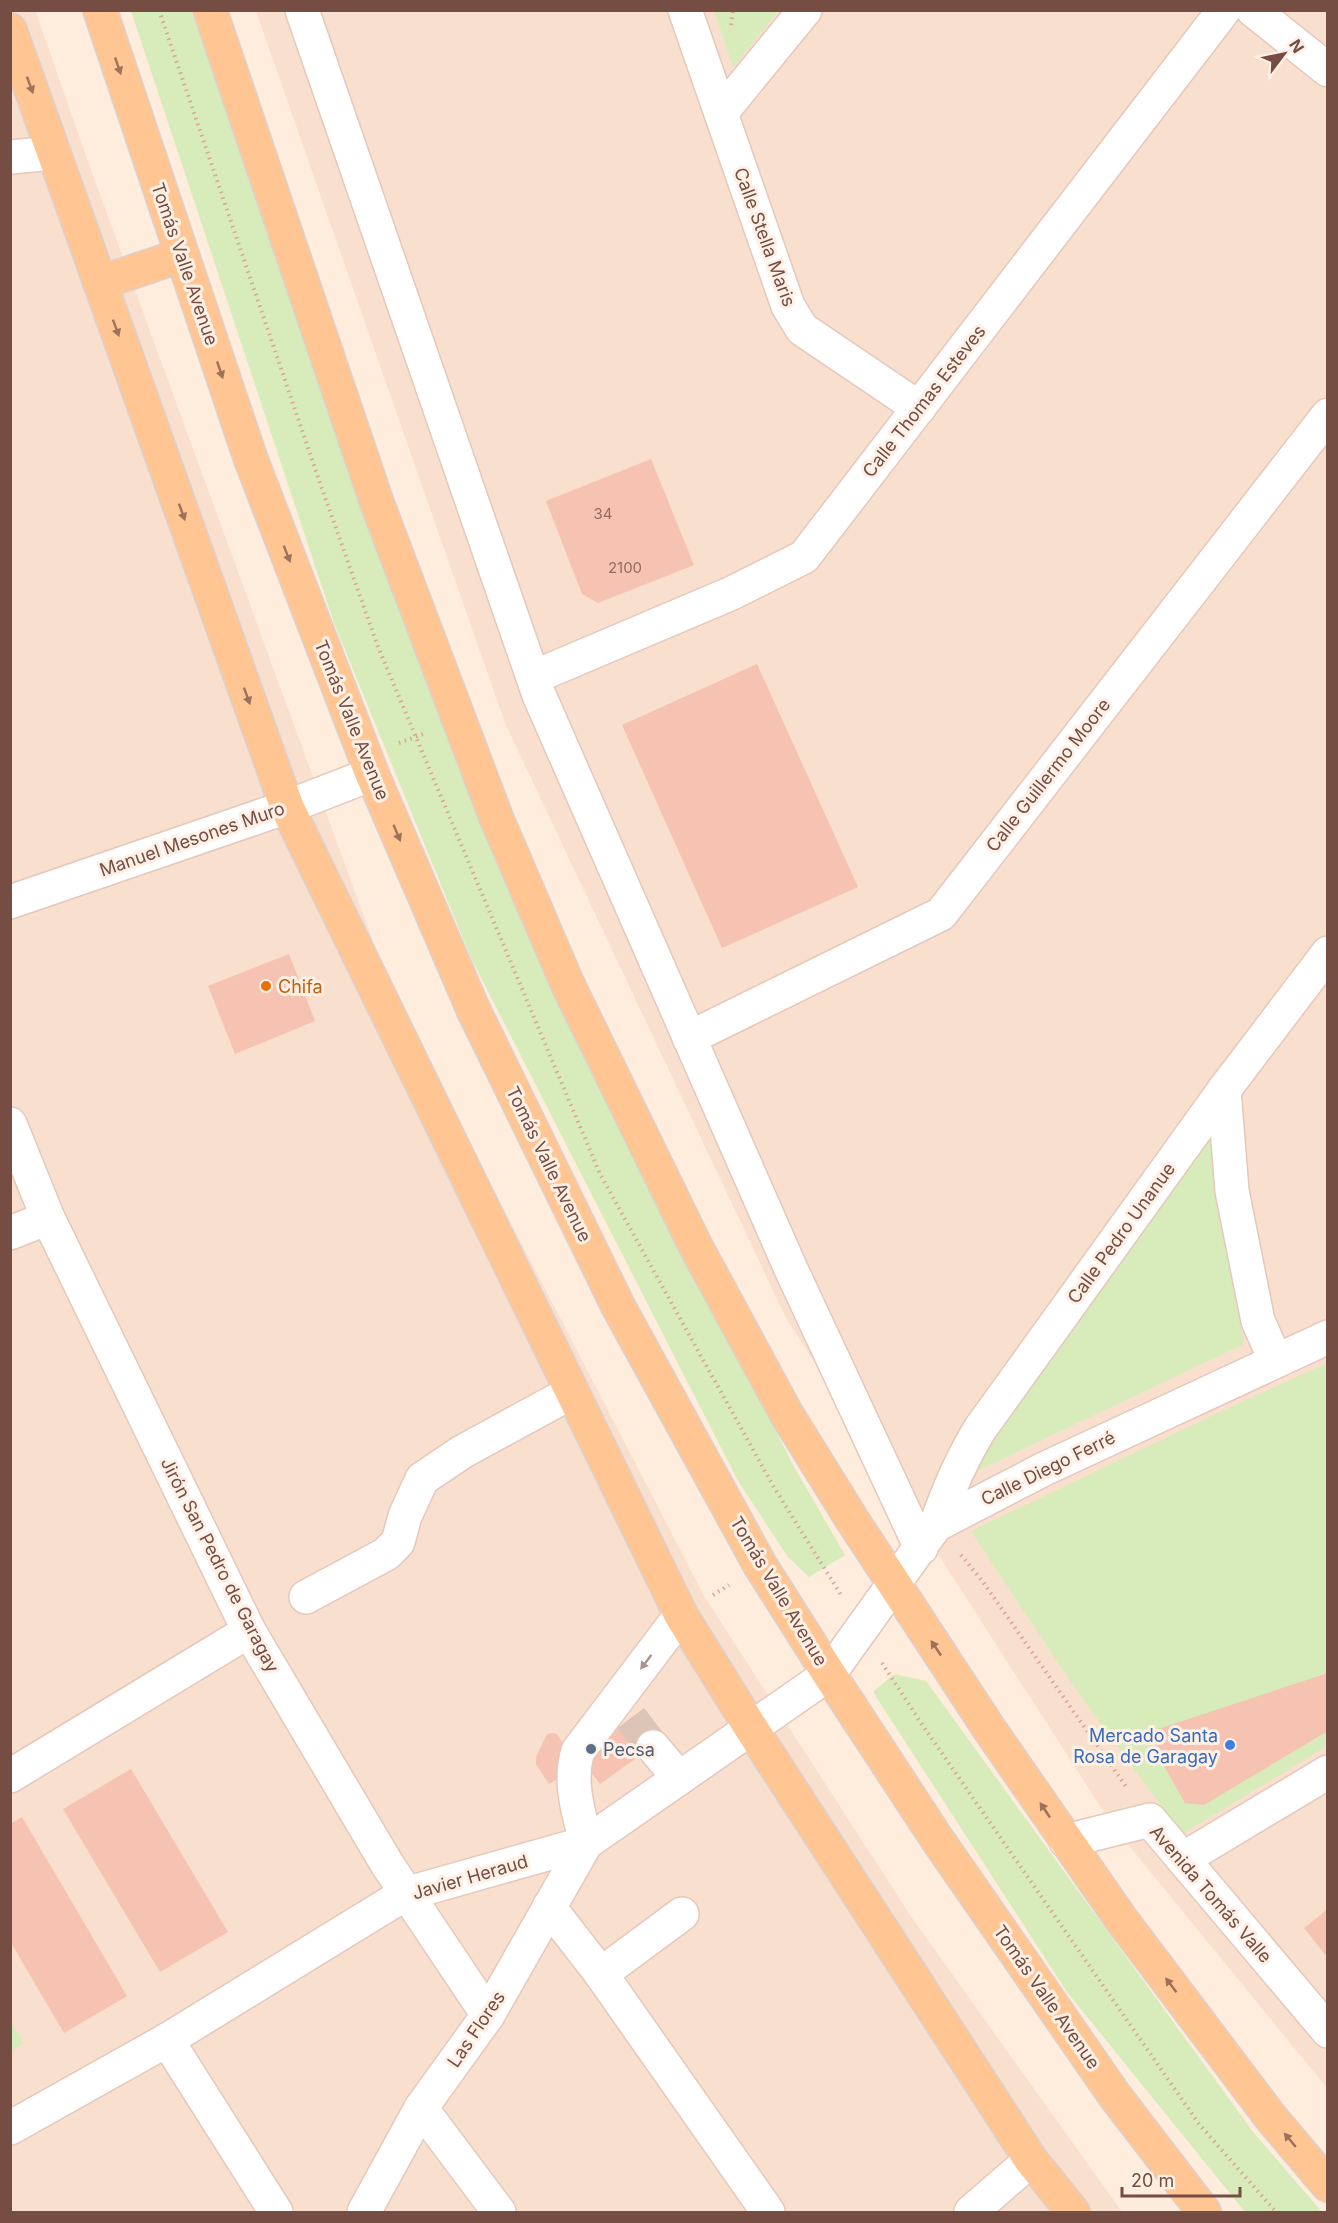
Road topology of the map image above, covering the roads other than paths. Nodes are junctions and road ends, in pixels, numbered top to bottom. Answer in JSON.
{"nodes":[{"id":1,"x":100,"y":10,"type":"edge"},
{"id":2,"x":210,"y":10,"type":"edge"},
{"id":3,"x":302,"y":10,"type":"edge"},
{"id":4,"x":685,"y":10,"type":"edge"},
{"id":5,"x":805,"y":10,"type":"edge"},
{"id":6,"x":1224,"y":10,"type":"edge"},
{"id":7,"x":1253,"y":10,"type":"edge"},
{"id":8,"x":10,"y":30,"type":"edge"},
{"id":9,"x":1328,"y":70,"type":"edge"},
{"id":10,"x":721,"y":113,"type":"junction"},
{"id":11,"x":54,"y":153,"type":"junction"},
{"id":12,"x":10,"y":157,"type":"edge"},
{"id":13,"x":182,"y":255,"type":"junction"},
{"id":14,"x":100,"y":283,"type":"junction"},
{"id":15,"x":919,"y":408,"type":"junction"},
{"id":16,"x":1328,"y":415,"type":"edge"},
{"id":17,"x":534,"y":677,"type":"junction"},
{"id":18,"x":372,"y":774,"type":"junction"},
{"id":19,"x":286,"y":807,"type":"junction"},
{"id":20,"x":10,"y":902,"type":"edge"},
{"id":21,"x":1328,"y":953,"type":"edge"},
{"id":22,"x":689,"y":1038,"type":"junction"},
{"id":23,"x":1224,"y":1090,"type":"junction"},
{"id":24,"x":10,"y":1124,"type":"edge"},
{"id":25,"x":48,"y":1218,"type":"junction"},
{"id":26,"x":10,"y":1233,"type":"edge"},
{"id":27,"x":1328,"y":1337,"type":"edge"},
{"id":28,"x":1275,"y":1359,"type":"junction"},
{"id":29,"x":572,"y":1392,"type":"junction"},
{"id":30,"x":928,"y":1536,"type":"junction"},
{"id":31,"x":894,"y":1585,"type":"junction"},
{"id":32,"x":306,"y":1597,"type":"dead end"},
{"id":33,"x":681,"y":1616,"type":"junction"},
{"id":34,"x":249,"y":1631,"type":"junction"},
{"id":35,"x":829,"y":1674,"type":"junction"},
{"id":36,"x":751,"y":1728,"type":"junction"},
{"id":37,"x":653,"y":1747,"type":"tunnel mouth"},
{"id":38,"x":1328,"y":1772,"type":"edge"},
{"id":39,"x":10,"y":1776,"type":"edge"},
{"id":40,"x":679,"y":1778,"type":"junction"},
{"id":41,"x":1066,"y":1841,"type":"junction"},
{"id":42,"x":586,"y":1844,"type":"junction"},
{"id":43,"x":1183,"y":1859,"type":"junction"},
{"id":44,"x":405,"y":1894,"type":"junction"},
{"id":45,"x":549,"y":1908,"type":"junction"},
{"id":46,"x":682,"y":1914,"type":"dead end"},
{"id":47,"x":601,"y":1974,"type":"junction"},
{"id":48,"x":488,"y":2015,"type":"junction"},
{"id":49,"x":1328,"y":2031,"type":"edge"},
{"id":50,"x":167,"y":2040,"type":"junction"},
{"id":51,"x":421,"y":2108,"type":"junction"},
{"id":52,"x":10,"y":2128,"type":"edge"},
{"id":53,"x":1030,"y":2160,"type":"junction"},
{"id":54,"x":1328,"y":2185,"type":"edge"},
{"id":55,"x":276,"y":2212,"type":"edge"},
{"id":56,"x":364,"y":2212,"type":"edge"},
{"id":57,"x":499,"y":2212,"type":"edge"},
{"id":58,"x":768,"y":2212,"type":"edge"},
{"id":59,"x":971,"y":2212,"type":"edge"},
{"id":60,"x":1073,"y":2212,"type":"edge"},
{"id":61,"x":1204,"y":2212,"type":"edge"}],
"edges":[{"from":1,"to":13,"type":"main road","name":"Tomás Valle Avenue","one_way":true},
{"from":2,"to":31,"type":"main road"},
{"from":3,"to":17,"type":"street"},
{"from":4,"to":10,"type":"street","name":"Calle Stella Maris"},
{"from":5,"to":10,"type":"street"},
{"from":6,"to":15,"type":"street","name":"Calle Thomas Esteves"},
{"from":7,"to":9,"type":"street"},
{"from":8,"to":11,"type":"main road","one_way":true},
{"from":10,"to":15,"type":"street","name":"Calle Stella Maris"},
{"from":11,"to":12,"type":"street"},
{"from":11,"to":14,"type":"main road"},
{"from":13,"to":14,"type":"main road"},
{"from":13,"to":18,"type":"main road","name":"Tomás Valle Avenue","one_way":true},
{"from":14,"to":19,"type":"main road","one_way":true},
{"from":15,"to":17,"type":"street","name":"Calle Thomas Esteves"},
{"from":16,"to":22,"type":"street","name":"Calle Guillermo Moore"},
{"from":17,"to":22,"type":"street"},
{"from":18,"to":19,"type":"street","name":"Manuel Mesones Muro"},
{"from":18,"to":35,"type":"main road","name":"Tomás Valle Avenue","one_way":true},
{"from":19,"to":20,"type":"street","name":"Manuel Mesones Muro"},
{"from":19,"to":29,"type":"main road"},
{"from":21,"to":23,"type":"street","name":"Calle Pedro Unanue"},
{"from":22,"to":30,"type":"street"},
{"from":23,"to":28,"type":"street"},
{"from":23,"to":30,"type":"street","name":"Calle Pedro Unanue"},
{"from":24,"to":25,"type":"street","name":"Jirón San Pedro de Garagay"},
{"from":25,"to":26,"type":"street"},
{"from":25,"to":34,"type":"street","name":"Jirón San Pedro de Garagay"},
{"from":27,"to":28,"type":"street","name":"Calle Diego Ferré"},
{"from":28,"to":30,"type":"street","name":"Calle Diego Ferré"},
{"from":29,"to":32,"type":"street"},
{"from":29,"to":33,"type":"main road"},
{"from":30,"to":31,"type":"street","name":"Calle Diego Ferré"},
{"from":31,"to":35,"type":"street","name":"Calle Diego Ferré"},
{"from":41,"to":31,"type":"main road","one_way":true},
{"from":33,"to":36,"type":"main road"},
{"from":33,"to":42,"type":"street","one_way":true},
{"from":34,"to":39,"type":"street"},
{"from":34,"to":44,"type":"street","name":"Jirón San Pedro de Garagay"},
{"from":35,"to":36,"type":"street","name":"Javier Heraud"},
{"from":35,"to":61,"type":"main road","name":"Tomás Valle Avenue"},
{"from":36,"to":40,"type":"street","name":"Javier Heraud"},
{"from":36,"to":53,"type":"main road"},
{"from":37,"to":40,"type":"street"},
{"from":38,"to":43,"type":"street"},
{"from":40,"to":42,"type":"street","name":"Javier Heraud"},
{"from":41,"to":43,"type":"street","name":"Avenida Tomás Valle"},
{"from":54,"to":41,"type":"main road","one_way":true},
{"from":42,"to":44,"type":"street","name":"Javier Heraud"},
{"from":42,"to":45,"type":"street","name":"Las Flores"},
{"from":43,"to":49,"type":"street","name":"Avenida Tomás Valle"},
{"from":44,"to":48,"type":"street","name":"Jirón San Pedro de Garagay"},
{"from":44,"to":50,"type":"street","name":"Javier Heraud"},
{"from":45,"to":47,"type":"street"},
{"from":45,"to":48,"type":"street","name":"Las Flores"},
{"from":46,"to":47,"type":"street"},
{"from":47,"to":58,"type":"street"},
{"from":48,"to":51,"type":"street","name":"Las Flores"},
{"from":50,"to":52,"type":"street","name":"Javier Heraud"},
{"from":50,"to":55,"type":"street"},
{"from":51,"to":56,"type":"street","name":"Las Flores"},
{"from":51,"to":57,"type":"street"},
{"from":53,"to":59,"type":"street"},
{"from":53,"to":60,"type":"main road"}]}
